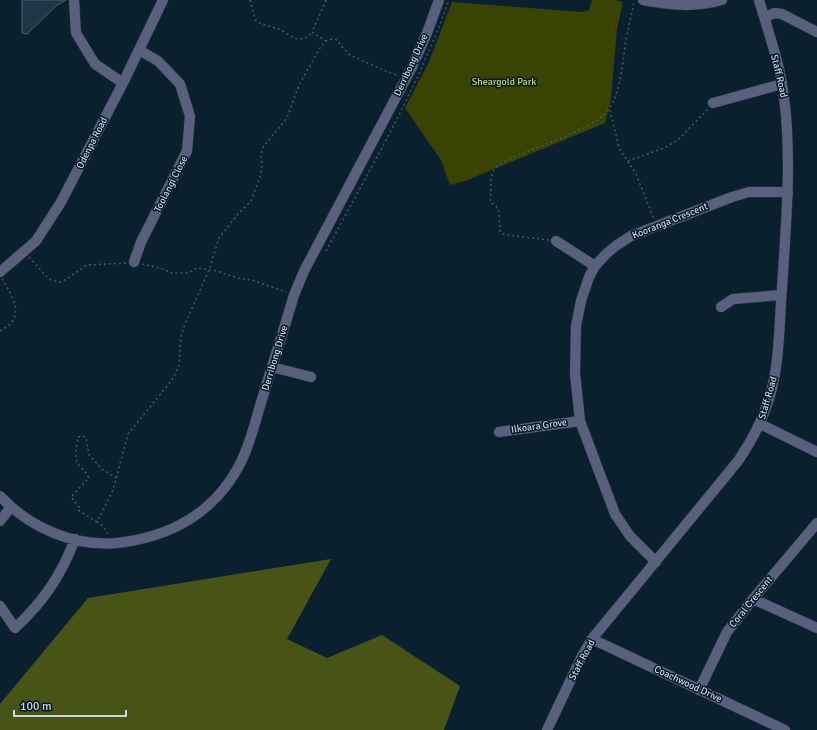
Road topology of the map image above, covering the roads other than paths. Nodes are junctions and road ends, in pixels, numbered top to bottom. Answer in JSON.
{"nodes":[{"id":1,"x":74,"y":0,"type":"edge"},
{"id":2,"x":163,"y":0,"type":"edge"},
{"id":3,"x":439,"y":0,"type":"edge"},
{"id":4,"x":643,"y":0,"type":"edge"},
{"id":5,"x":722,"y":0,"type":"edge"},
{"id":6,"x":759,"y":0,"type":"edge"},
{"id":7,"x":764,"y":16,"type":"junction"},
{"id":8,"x":817,"y":32,"type":"edge"},
{"id":9,"x":139,"y":50,"type":"junction"},
{"id":10,"x":123,"y":83,"type":"junction"},
{"id":11,"x":782,"y":84,"type":"junction"},
{"id":12,"x":714,"y":103,"type":"road end"},
{"id":13,"x":788,"y":192,"type":"junction"},
{"id":14,"x":556,"y":241,"type":"road end"},
{"id":15,"x":134,"y":262,"type":"road end"},
{"id":16,"x":596,"y":266,"type":"junction"},
{"id":17,"x":0,"y":272,"type":"edge"},
{"id":18,"x":781,"y":295,"type":"junction"},
{"id":19,"x":721,"y":308,"type":"dead end"},
{"id":20,"x":272,"y":367,"type":"junction"},
{"id":21,"x":311,"y":377,"type":"dead end"},
{"id":22,"x":580,"y":421,"type":"junction"},
{"id":23,"x":760,"y":424,"type":"junction"},
{"id":24,"x":499,"y":432,"type":"dead end"},
{"id":25,"x":817,"y":452,"type":"edge"},
{"id":26,"x":0,"y":496,"type":"edge"},
{"id":27,"x":11,"y":507,"type":"junction"},
{"id":28,"x":0,"y":521,"type":"edge"},
{"id":29,"x":817,"y":523,"type":"edge"},
{"id":30,"x":75,"y":539,"type":"junction"},
{"id":31,"x":656,"y":562,"type":"junction"},
{"id":32,"x":753,"y":599,"type":"junction"},
{"id":33,"x":0,"y":606,"type":"edge"},
{"id":34,"x":817,"y":628,"type":"edge"},
{"id":35,"x":592,"y":639,"type":"junction"},
{"id":36,"x":699,"y":690,"type":"junction"},
{"id":37,"x":547,"y":730,"type":"edge"},
{"id":38,"x":785,"y":730,"type":"edge"}],
"edges":[{"from":1,"to":10,"type":"street"},
{"from":2,"to":9,"type":"street","name":"Odenpa Road"},
{"from":3,"to":20,"type":"street","name":"Derribong Drive"},
{"from":4,"to":5,"type":"street"},
{"from":6,"to":7,"type":"street","name":"Staff Road"},
{"from":7,"to":8,"type":"street"},
{"from":7,"to":11,"type":"street","name":"Staff Road"},
{"from":9,"to":10,"type":"street","name":"Odenpa Road"},
{"from":9,"to":15,"type":"street","name":"Toolangi Close"},
{"from":10,"to":17,"type":"street","name":"Odenpa Road"},
{"from":11,"to":12,"type":"street"},
{"from":11,"to":13,"type":"street","name":"Staff Road"},
{"from":13,"to":16,"type":"street","name":"Kooranga Crescent"},
{"from":13,"to":18,"type":"street","name":"Staff Road"},
{"from":14,"to":16,"type":"street"},
{"from":16,"to":22,"type":"street","name":"Kooranga Crescent"},
{"from":18,"to":19,"type":"street"},
{"from":18,"to":23,"type":"street","name":"Staff Road"},
{"from":20,"to":21,"type":"street"},
{"from":20,"to":30,"type":"street","name":"Derribong Drive"},
{"from":22,"to":24,"type":"street","name":"Ilkoara Grove"},
{"from":22,"to":31,"type":"street","name":"Kooranga Crescent"},
{"from":23,"to":25,"type":"street"},
{"from":23,"to":31,"type":"street","name":"Staff Road"},
{"from":26,"to":27,"type":"street","name":"Derribong Drive"},
{"from":27,"to":28,"type":"street"},
{"from":27,"to":30,"type":"street","name":"Derribong Drive"},
{"from":29,"to":32,"type":"street","name":"Coral Crescent"},
{"from":30,"to":33,"type":"street"},
{"from":31,"to":35,"type":"street","name":"Staff Road"},
{"from":32,"to":34,"type":"street"},
{"from":32,"to":36,"type":"street","name":"Coral Crescent"},
{"from":35,"to":36,"type":"street","name":"Coachwood Drive"},
{"from":35,"to":37,"type":"street","name":"Staff Road"},
{"from":36,"to":38,"type":"street","name":"Coachwood Drive"}]}
